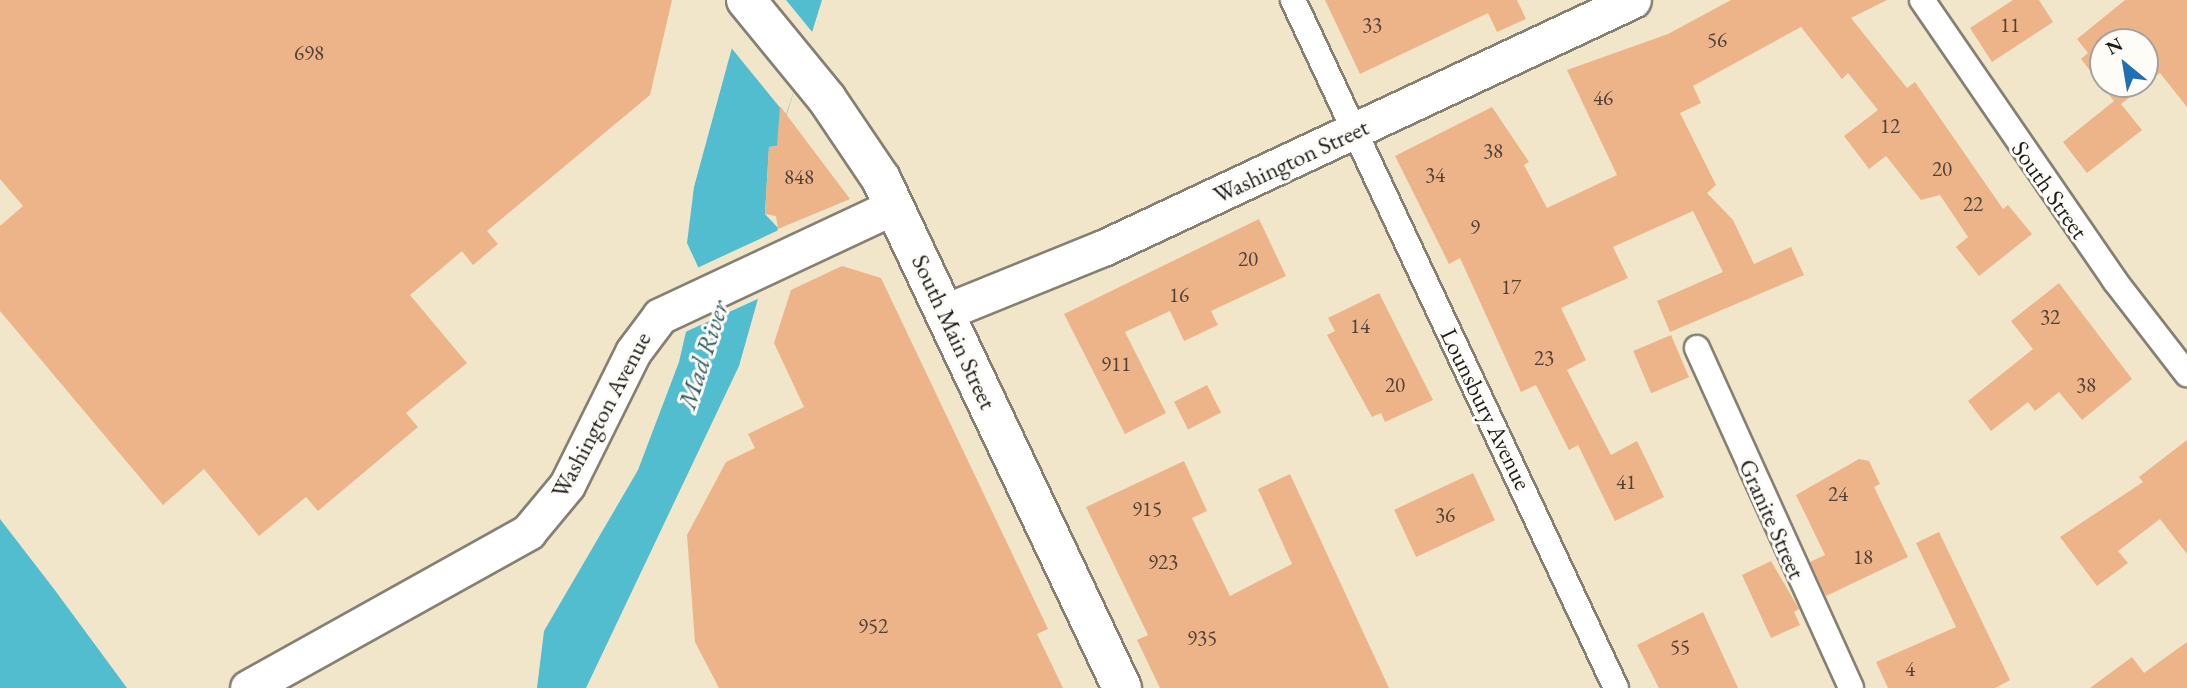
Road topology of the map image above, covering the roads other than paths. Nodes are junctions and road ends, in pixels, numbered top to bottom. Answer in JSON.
{"nodes":[{"id":1,"x":746,"y":0,"type":"edge"},
{"id":2,"x":1293,"y":0,"type":"edge"},
{"id":3,"x":1633,"y":0,"type":"edge"},
{"id":4,"x":1922,"y":0,"type":"edge"},
{"id":5,"x":1354,"y":131,"type":"junction"},
{"id":6,"x":895,"y":206,"type":"junction"},
{"id":7,"x":945,"y":312,"type":"junction"},
{"id":8,"x":1697,"y":348,"type":"dead end"},
{"id":9,"x":2187,"y":374,"type":"edge"},
{"id":10,"x":248,"y":688,"type":"edge"},
{"id":11,"x":1122,"y":688,"type":"edge"},
{"id":12,"x":1616,"y":688,"type":"edge"},
{"id":13,"x":1851,"y":688,"type":"edge"}],
"edges":[{"from":1,"to":6,"type":"main road","name":"South Main Street"},
{"from":2,"to":5,"type":"street","name":"Lounsbury Avenue"},
{"from":3,"to":5,"type":"main road","name":"Washington Street"},
{"from":4,"to":9,"type":"street","name":"South Street"},
{"from":5,"to":7,"type":"main road","name":"Washington Street"},
{"from":5,"to":12,"type":"street","name":"Lounsbury Avenue"},
{"from":6,"to":7,"type":"main road","name":"South Main Street"},
{"from":6,"to":10,"type":"main road","name":"Washington Avenue"},
{"from":7,"to":11,"type":"main road","name":"South Main Street"},
{"from":8,"to":13,"type":"street","name":"Granite Street"}]}
